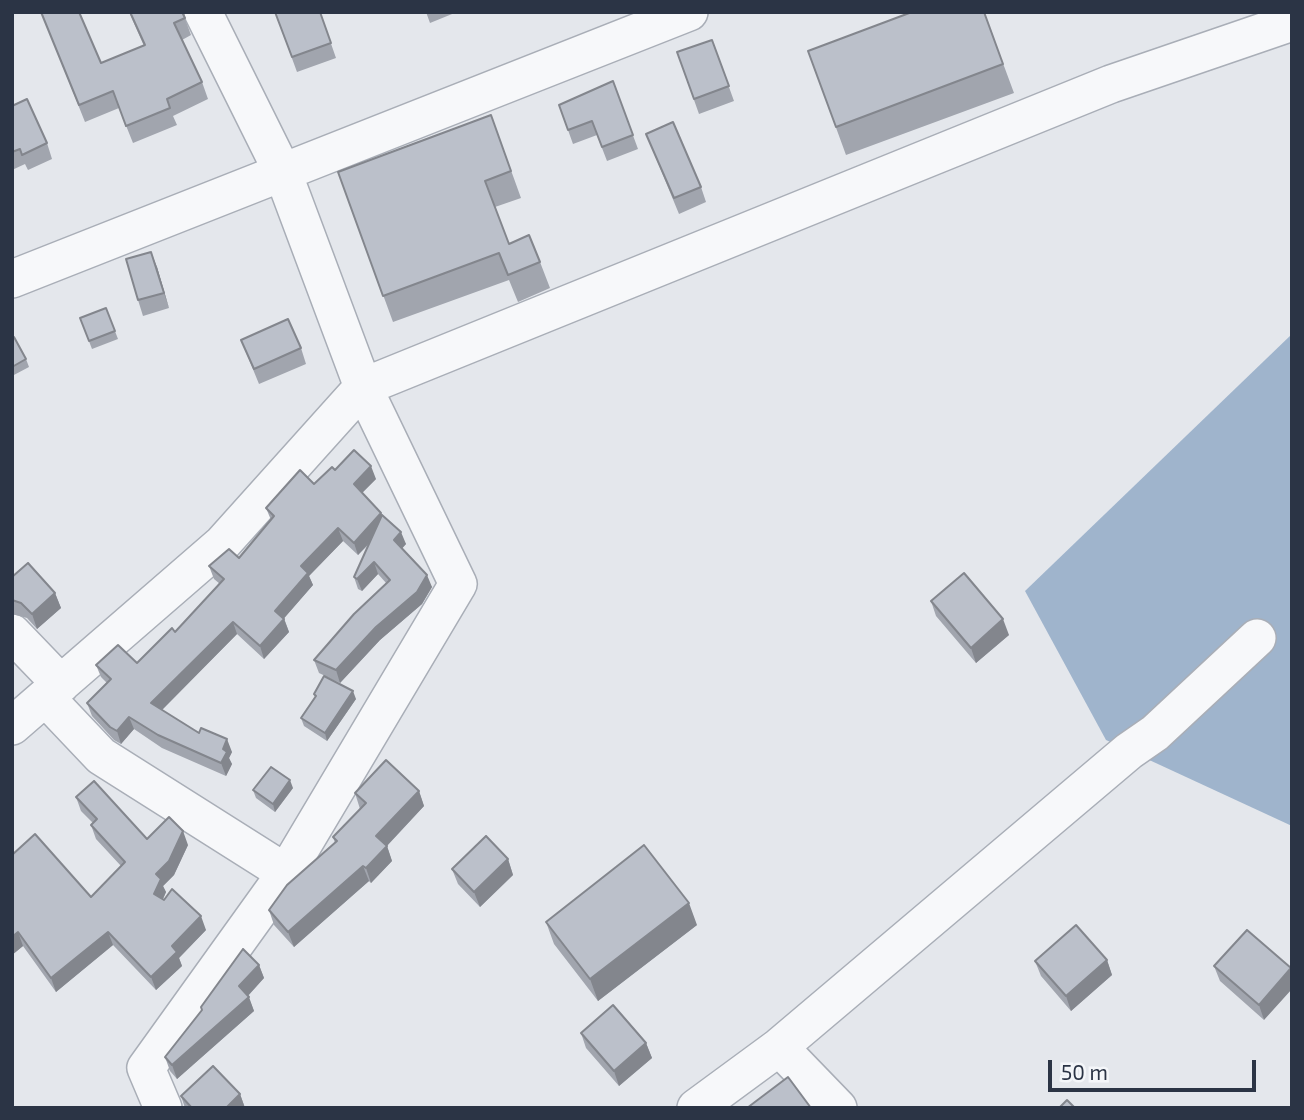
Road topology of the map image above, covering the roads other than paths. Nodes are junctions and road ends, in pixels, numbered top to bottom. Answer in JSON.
{"nodes":[{"id":1,"x":203,"y":12,"type":"edge"},
{"id":2,"x":689,"y":12,"type":"edge"},
{"id":3,"x":1292,"y":22,"type":"edge"},
{"id":4,"x":283,"y":173,"type":"junction"},
{"id":5,"x":12,"y":279,"type":"edge"},
{"id":6,"x":363,"y":387,"type":"junction"},
{"id":7,"x":12,"y":633,"type":"edge"},
{"id":8,"x":1256,"y":638,"type":"dead end"},
{"id":9,"x":54,"y":691,"type":"junction"},
{"id":10,"x":12,"y":726,"type":"edge"},
{"id":11,"x":286,"y":873,"type":"junction"},
{"id":12,"x":779,"y":1047,"type":"junction"},
{"id":13,"x":163,"y":1108,"type":"edge"},
{"id":14,"x":696,"y":1108,"type":"edge"},
{"id":15,"x":838,"y":1108,"type":"edge"}],
"edges":[{"from":1,"to":4,"type":"street"},
{"from":2,"to":4,"type":"street"},
{"from":3,"to":6,"type":"street"},
{"from":4,"to":5,"type":"street"},
{"from":4,"to":6,"type":"street"},
{"from":6,"to":9,"type":"street"},
{"from":6,"to":11,"type":"street"},
{"from":7,"to":9,"type":"street"},
{"from":8,"to":12,"type":"street"},
{"from":9,"to":10,"type":"street"},
{"from":9,"to":11,"type":"street"},
{"from":11,"to":13,"type":"street"},
{"from":12,"to":14,"type":"street"},
{"from":12,"to":15,"type":"street"}]}
